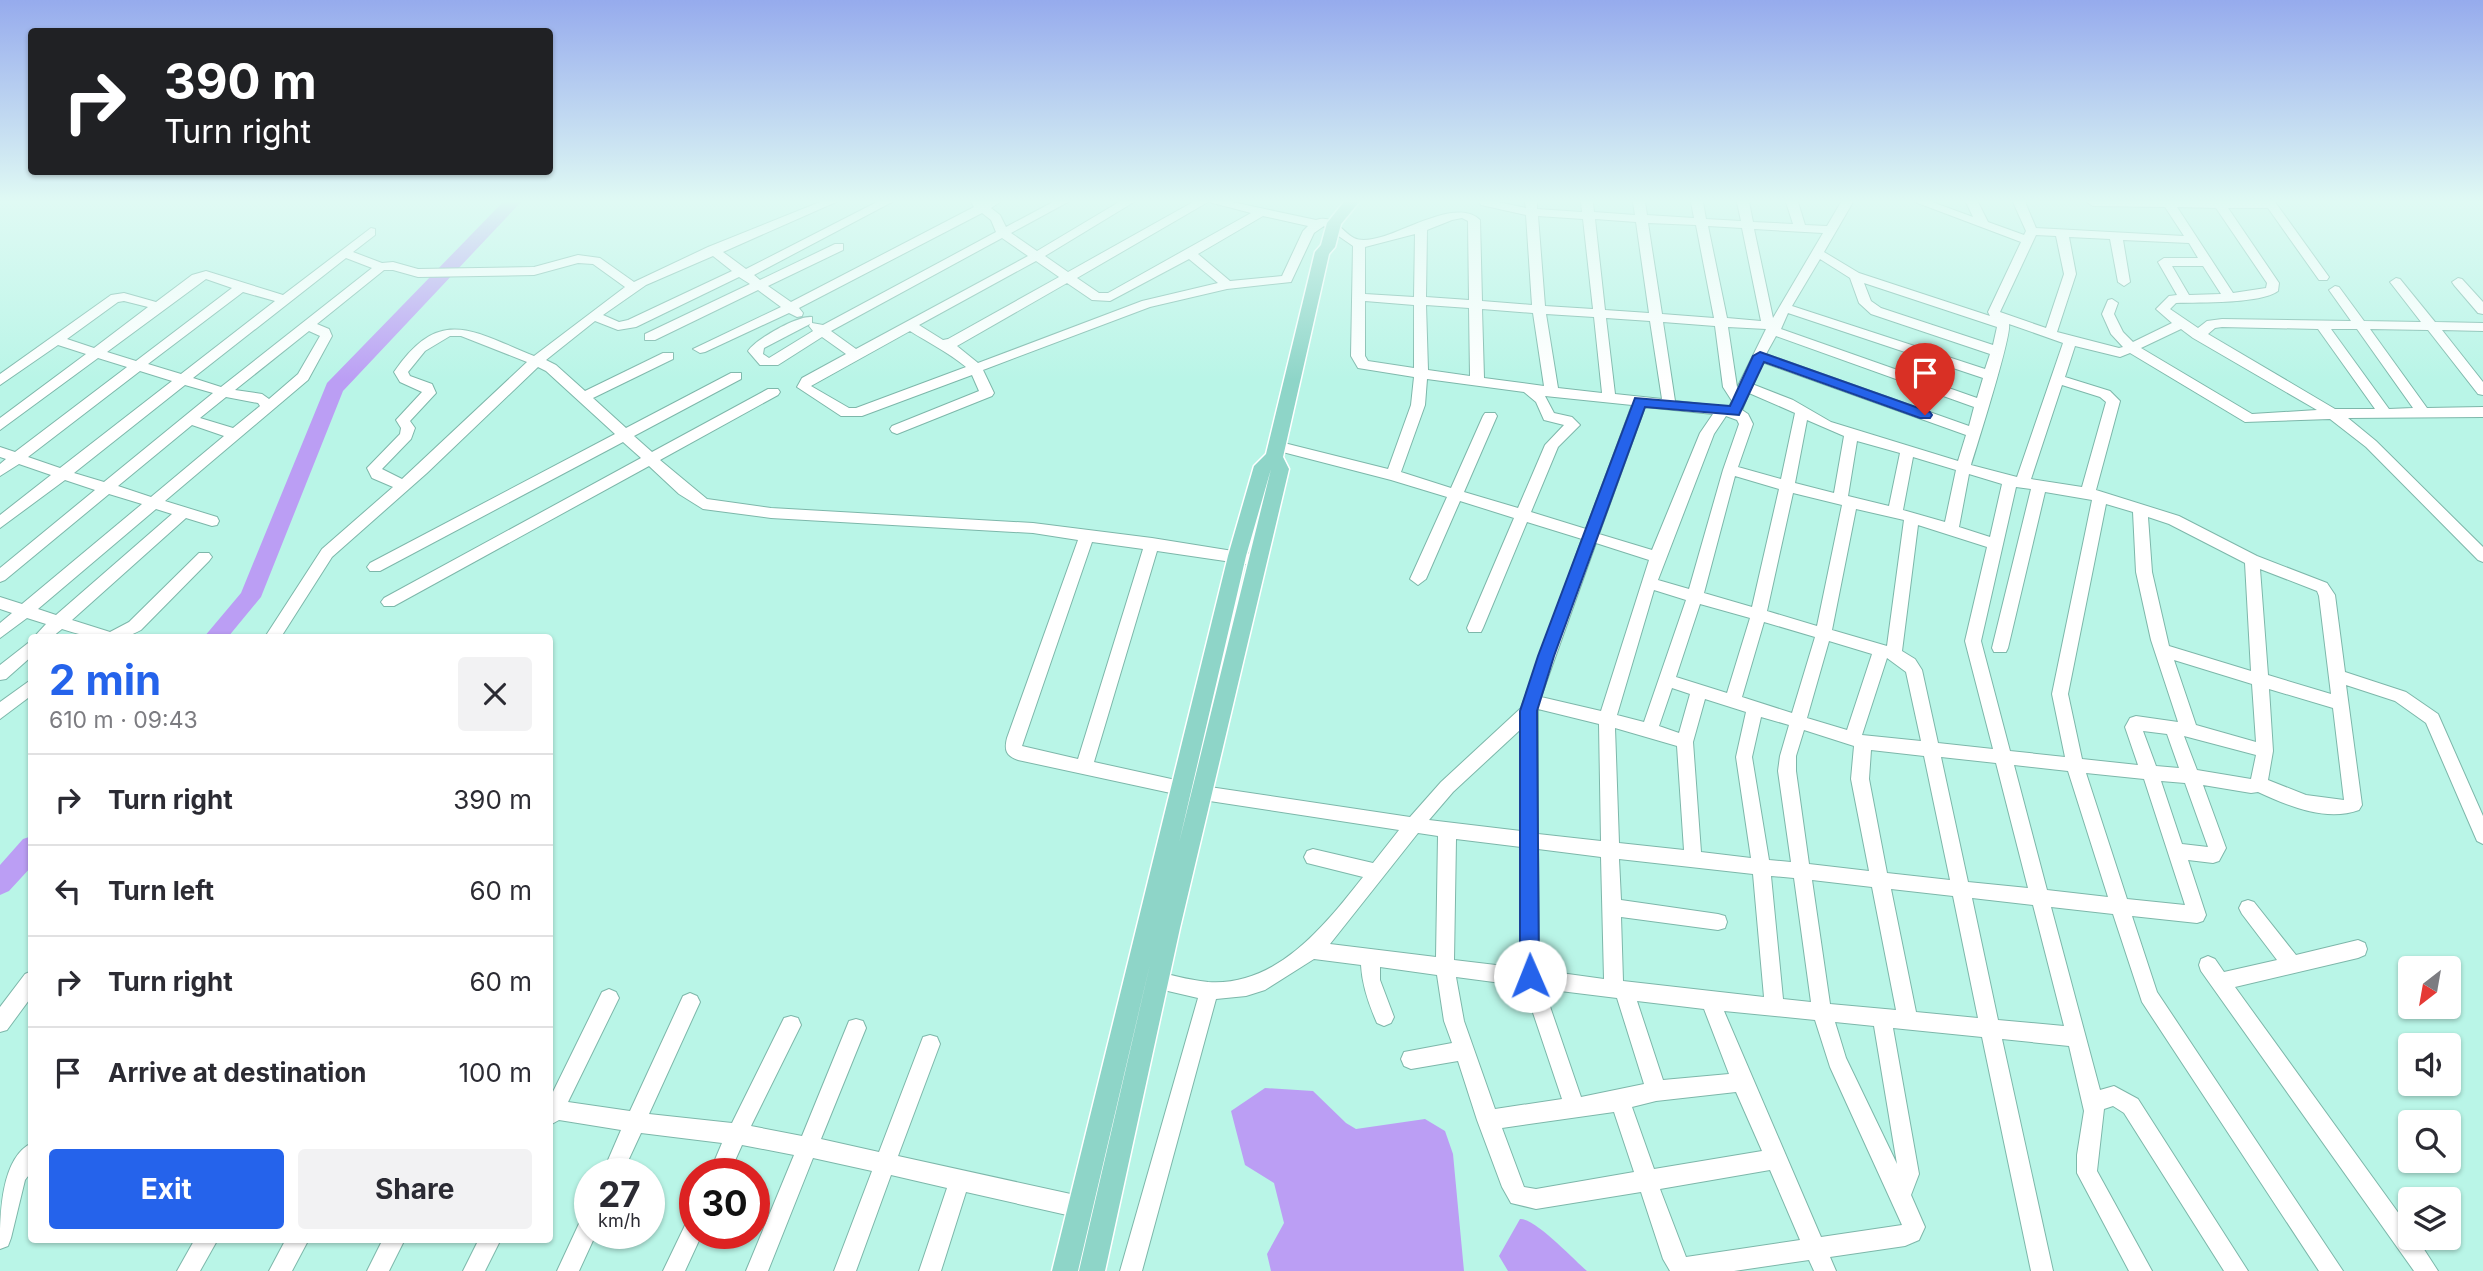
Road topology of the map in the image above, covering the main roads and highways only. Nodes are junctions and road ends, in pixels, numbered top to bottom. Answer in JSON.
{"nodes":[{"id":1,"x":1320,"y":261,"type":"edge"},
{"id":2,"x":1275,"y":451,"type":"junction"},
{"id":3,"x":1112,"y":1068,"type":"junction"},
{"id":4,"x":1137,"y":1072,"type":"junction"},
{"id":5,"x":1065,"y":1271,"type":"edge"},
{"id":6,"x":1092,"y":1271,"type":"edge"}],
"edges":[{"from":1,"to":2,"type":"main road"},
{"from":2,"to":3,"type":"main road"},
{"from":2,"to":4,"type":"main road"},
{"from":3,"to":4,"type":"main road"},
{"from":3,"to":5,"type":"main road"},
{"from":4,"to":6,"type":"main road"}]}
